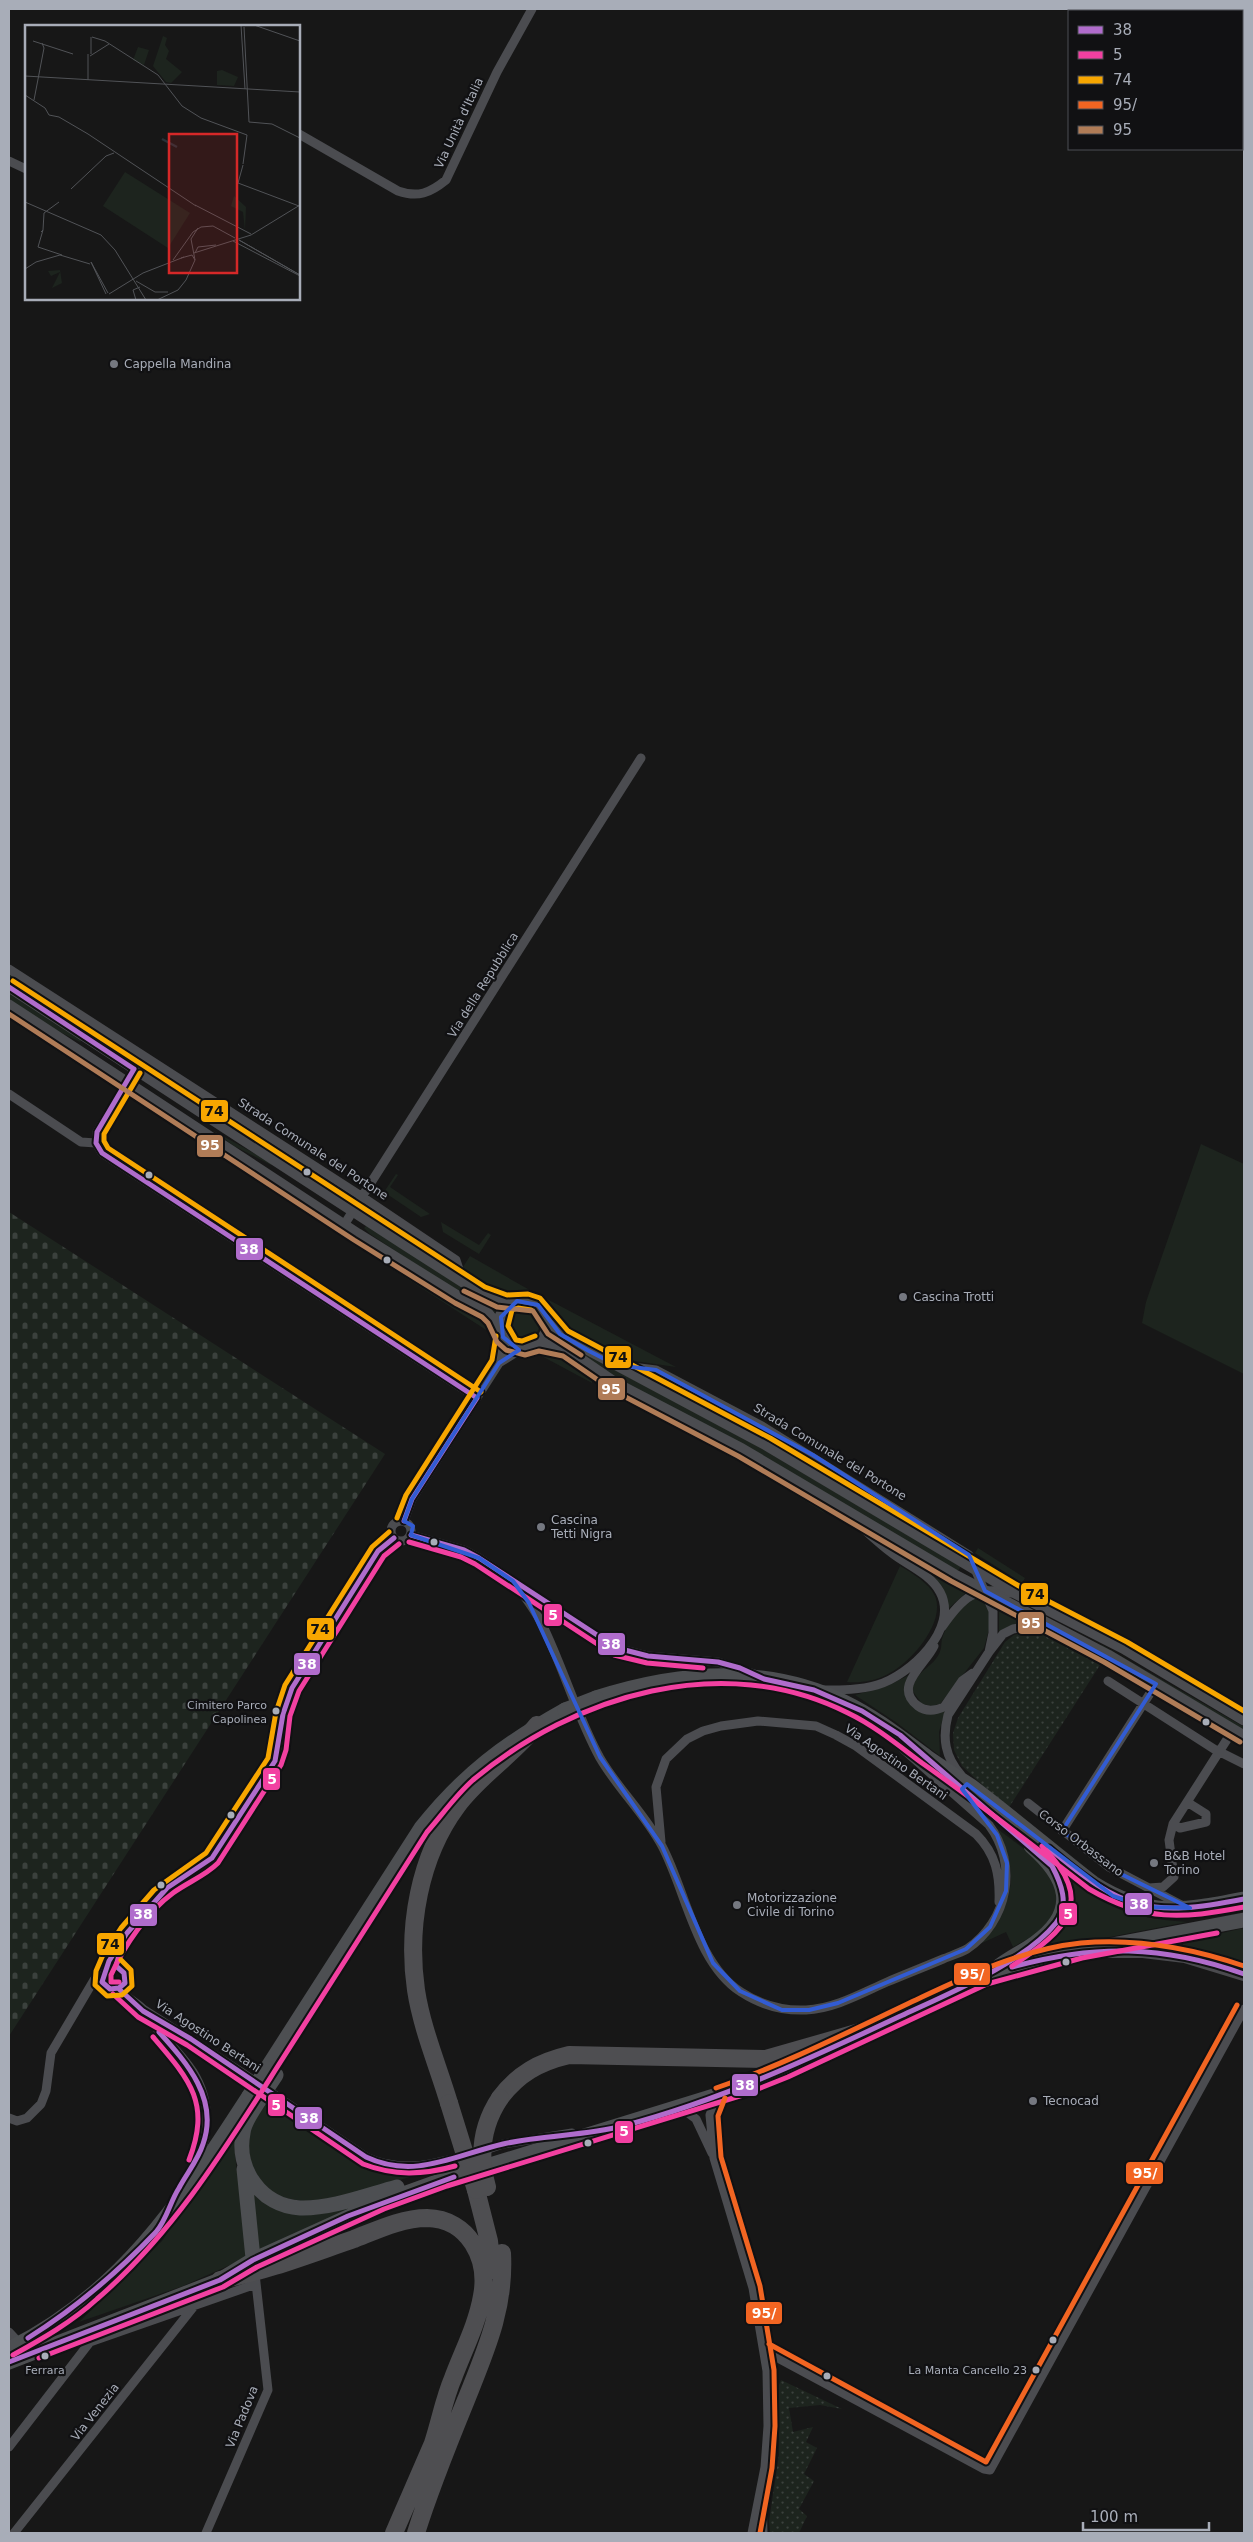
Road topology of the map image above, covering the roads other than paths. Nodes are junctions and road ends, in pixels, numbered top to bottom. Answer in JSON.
{"nodes":[{"id":1,"x":532,"y":9,"type":"edge"},
{"id":2,"x":300,"y":135,"type":"edge"},
{"id":3,"x":9,"y":161,"type":"edge"},
{"id":4,"x":25,"y":169,"type":"edge"},
{"id":5,"x":641,"y":758,"type":"dead end"},
{"id":6,"x":9,"y":969,"type":"edge"},
{"id":7,"x":9,"y":987,"type":"edge"},
{"id":8,"x":9,"y":1005,"type":"edge"},
{"id":9,"x":141,"y":1054,"type":"junction"},
{"id":10,"x":134,"y":1069,"type":"junction"},
{"id":11,"x":128,"y":1083,"type":"junction"},
{"id":12,"x":9,"y":1094,"type":"edge"},
{"id":13,"x":96,"y":1143,"type":"junction"},
{"id":14,"x":362,"y":1196,"type":"junction"},
{"id":15,"x":352,"y":1212,"type":"junction"},
{"id":16,"x":344,"y":1225,"type":"junction"},
{"id":17,"x":463,"y":1282,"type":"junction"},
{"id":18,"x":513,"y":1303,"type":"junction"},
{"id":19,"x":547,"y":1322,"type":"junction"},
{"id":20,"x":501,"y":1333,"type":"junction"},
{"id":21,"x":538,"y":1343,"type":"junction"},
{"id":22,"x":523,"y":1348,"type":"junction"},
{"id":23,"x":499,"y":1363,"type":"junction"},
{"id":24,"x":616,"y":1365,"type":"junction"},
{"id":25,"x":477,"y":1398,"type":"junction"},
{"id":26,"x":836,"y":1506,"type":"junction"},
{"id":27,"x":404,"y":1521,"type":"junction"},
{"id":28,"x":411,"y":1535,"type":"junction"},
{"id":29,"x":394,"y":1538,"type":"junction"},
{"id":30,"x":969,"y":1555,"type":"joint"},
{"id":31,"x":977,"y":1570,"type":"junction"},
{"id":32,"x":513,"y":1581,"type":"junction"},
{"id":33,"x":985,"y":1591,"type":"junction"},
{"id":34,"x":1015,"y":1593,"type":"junction"},
{"id":35,"x":942,"y":1627,"type":"junction"},
{"id":36,"x":1077,"y":1638,"type":"junction"},
{"id":37,"x":936,"y":1641,"type":"junction"},
{"id":38,"x":989,"y":1652,"type":"junction"},
{"id":39,"x":978,"y":1668,"type":"junction"},
{"id":40,"x":764,"y":1679,"type":"junction"},
{"id":41,"x":1108,"y":1681,"type":"dead end"},
{"id":42,"x":1156,"y":1684,"type":"junction"},
{"id":43,"x":814,"y":1690,"type":"junction"},
{"id":44,"x":1144,"y":1703,"type":"junction"},
{"id":45,"x":862,"y":1712,"type":"junction"},
{"id":46,"x":1244,"y":1720,"type":"edge"},
{"id":47,"x":537,"y":1726,"type":"junction"},
{"id":48,"x":1233,"y":1730,"type":"junction"},
{"id":49,"x":1244,"y":1736,"type":"edge"},
{"id":50,"x":1220,"y":1752,"type":"junction"},
{"id":51,"x":926,"y":1756,"type":"junction"},
{"id":52,"x":1244,"y":1764,"type":"edge"},
{"id":53,"x":970,"y":1786,"type":"junction"},
{"id":54,"x":1187,"y":1802,"type":"junction"},
{"id":55,"x":1028,"y":1803,"type":"dead end"},
{"id":56,"x":1173,"y":1824,"type":"junction"},
{"id":57,"x":1062,"y":1831,"type":"junction"},
{"id":58,"x":662,"y":1846,"type":"junction"},
{"id":59,"x":1148,"y":1888,"type":"junction"},
{"id":60,"x":1244,"y":1899,"type":"edge"},
{"id":61,"x":999,"y":1907,"type":"junction"},
{"id":62,"x":1190,"y":1908,"type":"junction"},
{"id":63,"x":1244,"y":1920,"type":"edge"},
{"id":64,"x":123,"y":1941,"type":"junction"},
{"id":65,"x":1080,"y":1951,"type":"junction"},
{"id":66,"x":116,"y":1966,"type":"junction"},
{"id":67,"x":1244,"y":1974,"type":"edge"},
{"id":68,"x":104,"y":1977,"type":"junction"},
{"id":69,"x":984,"y":1977,"type":"junction"},
{"id":70,"x":119,"y":1989,"type":"junction"},
{"id":71,"x":143,"y":2009,"type":"junction"},
{"id":72,"x":1244,"y":2009,"type":"edge"},
{"id":73,"x":867,"y":2030,"type":"junction"},
{"id":74,"x":718,"y":2095,"type":"junction"},
{"id":75,"x":254,"y":2099,"type":"junction"},
{"id":76,"x":680,"y":2107,"type":"junction"},
{"id":77,"x":9,"y":2118,"type":"edge"},
{"id":78,"x":622,"y":2126,"type":"junction"},
{"id":79,"x":714,"y":2158,"type":"junction"},
{"id":80,"x":244,"y":2168,"type":"junction"},
{"id":81,"x":445,"y":2179,"type":"junction"},
{"id":82,"x":481,"y":2188,"type":"junction"},
{"id":83,"x":163,"y":2222,"type":"junction"},
{"id":84,"x":255,"y":2273,"type":"junction"},
{"id":85,"x":220,"y":2280,"type":"joint"},
{"id":86,"x":195,"y":2305,"type":"junction"},
{"id":87,"x":9,"y":2332,"type":"edge"},
{"id":88,"x":88,"y":2338,"type":"junction"},
{"id":89,"x":14,"y":2346,"type":"edge"},
{"id":90,"x":765,"y":2351,"type":"junction"},
{"id":91,"x":9,"y":2362,"type":"edge"},
{"id":92,"x":433,"y":2444,"type":"junction"},
{"id":93,"x":9,"y":2447,"type":"edge"},
{"id":94,"x":762,"y":2481,"type":"junction"},
{"id":95,"x":427,"y":2498,"type":"junction"},
{"id":96,"x":14,"y":2533,"type":"edge"},
{"id":97,"x":206,"y":2533,"type":"edge"},
{"id":98,"x":394,"y":2533,"type":"edge"},
{"id":99,"x":408,"y":2533,"type":"edge"},
{"id":100,"x":416,"y":2533,"type":"edge"},
{"id":101,"x":752,"y":2533,"type":"edge"},
{"id":102,"x":758,"y":2533,"type":"edge"},
{"id":103,"x":763,"y":2533,"type":"edge"}],
"edges":[{"from":1,"to":2,"type":"street","name":"Via Unità d'Italia"},
{"from":3,"to":4,"type":"street"},
{"from":5,"to":14,"type":"street","name":"Via della Repubblica"},
{"from":6,"to":9,"type":"street","name":"Strada Comunale del Portone"},
{"from":7,"to":10,"type":"street"},
{"from":8,"to":11,"type":"street"},
{"from":9,"to":10,"type":"street"},
{"from":9,"to":14,"type":"street","name":"Strada Comunale del Portone"},
{"from":10,"to":11,"type":"street"},
{"from":10,"to":15,"type":"street"},
{"from":11,"to":13,"type":"street"},
{"from":11,"to":16,"type":"street"},
{"from":12,"to":13,"type":"street"},
{"from":13,"to":25,"type":"street"},
{"from":14,"to":15,"type":"street","name":"Via della Repubblica"},
{"from":14,"to":17,"type":"street","name":"Strada Comunale del Portone"},
{"from":15,"to":16,"type":"street","name":"Via della Repubblica"},
{"from":15,"to":17,"type":"street"},
{"from":16,"to":20,"type":"street"},
{"from":17,"to":18,"type":"street"},
{"from":18,"to":19,"type":"street"},
{"from":18,"to":20,"type":"street"},
{"from":19,"to":21,"type":"street"},
{"from":19,"to":24,"type":"street","name":"Strada Comunale del Portone"},
{"from":20,"to":22,"type":"street"},
{"from":20,"to":23,"type":"street"},
{"from":21,"to":22,"type":"street"},
{"from":21,"to":26,"type":"street"},
{"from":22,"to":23,"type":"street"},
{"from":23,"to":25,"type":"street"},
{"from":24,"to":30,"type":"street","name":"Strada Comunale del Portone"},
{"from":24,"to":31,"type":"street","name":"Strada Comunale del Portone"},
{"from":25,"to":27,"type":"street"},
{"from":26,"to":33,"type":"street"},
{"from":26,"to":35,"type":"street","name":"Corso Orbassano"},
{"from":27,"to":28,"type":"street"},
{"from":27,"to":29,"type":"street"},
{"from":28,"to":29,"type":"street"},
{"from":28,"to":32,"type":"street","name":"Via Agostino Bertani"},
{"from":29,"to":64,"type":"street"},
{"from":30,"to":31,"type":"street","name":"Corso Orbassano"},
{"from":31,"to":33,"type":"street","name":"Corso Orbassano"},
{"from":31,"to":34,"type":"street","name":"Strada Comunale del Portone"},
{"from":32,"to":40,"type":"street","name":"Via Agostino Bertani"},
{"from":32,"to":58,"type":"street","name":"Via Agostino Bertani"},
{"from":33,"to":34,"type":"street","name":"Corso Orbassano"},
{"from":33,"to":35,"type":"street","name":"Corso Orbassano"},
{"from":33,"to":36,"type":"street"},
{"from":33,"to":38,"type":"street","name":"Corso Orbassano"},
{"from":34,"to":46,"type":"street","name":"Strada Comunale del Portone"},
{"from":35,"to":37,"type":"street","name":"Corso Orbassano"},
{"from":36,"to":38,"type":"street","name":"Corso Orbassano"},
{"from":36,"to":42,"type":"street"},
{"from":37,"to":39,"type":"street","name":"Corso Orbassano"},
{"from":37,"to":43,"type":"street","name":"Corso Orbassano"},
{"from":38,"to":39,"type":"street","name":"Corso Orbassano"},
{"from":39,"to":53,"type":"street","name":"Corso Orbassano"},
{"from":40,"to":43,"type":"main road","name":"Corso Orbassano"},
{"from":40,"to":47,"type":"main road","name":"Corso Orbassano","bridge":true},
{"from":41,"to":44,"type":"street"},
{"from":42,"to":44,"type":"street"},
{"from":42,"to":48,"type":"street"},
{"from":43,"to":45,"type":"main road","name":"Corso Orbassano"},
{"from":44,"to":50,"type":"street"},
{"from":44,"to":57,"type":"street"},
{"from":45,"to":51,"type":"main road","name":"Corso Orbassano"},
{"from":45,"to":61,"type":"street","name":"Via Agostino Bertani"},
{"from":47,"to":75,"type":"main road","name":"Corso Orbassano","bridge":true},
{"from":47,"to":82,"type":"highway","bridge":true},
{"from":48,"to":49,"type":"street"},
{"from":48,"to":50,"type":"street"},
{"from":50,"to":52,"type":"street"},
{"from":50,"to":54,"type":"street"},
{"from":51,"to":53,"type":"main road","name":"Corso Orbassano"},
{"from":51,"to":69,"type":"main road"},
{"from":53,"to":62,"type":"main road","name":"Corso Orbassano"},
{"from":54,"to":56,"type":"street"},
{"from":54,"to":56,"type":"street"},
{"from":55,"to":57,"type":"street","name":"Corso Orbassano"},
{"from":56,"to":59,"type":"street"},
{"from":57,"to":59,"type":"street","name":"Corso Orbassano"},
{"from":58,"to":61,"type":"street","name":"Via Agostino Bertani"},
{"from":58,"to":61,"type":"street","name":"Via Agostino Bertani"},
{"from":59,"to":62,"type":"street","name":"Corso Orbassano"},
{"from":60,"to":62,"type":"main road","name":"Corso Orbassano"},
{"from":63,"to":65,"type":"main road"},
{"from":64,"to":66,"type":"street"},
{"from":64,"to":68,"type":"street"},
{"from":65,"to":67,"type":"main road"},
{"from":65,"to":69,"type":"main road"},
{"from":66,"to":68,"type":"street"},
{"from":66,"to":70,"type":"street"},
{"from":68,"to":70,"type":"street"},
{"from":68,"to":77,"type":"street"},
{"from":69,"to":73,"type":"main road"},
{"from":70,"to":71,"type":"street","name":"Corso Orbassano"},
{"from":71,"to":78,"type":"street","name":"Via Agostino Bertani"},
{"from":71,"to":83,"type":"street","name":"Corso Orbassano"},
{"from":72,"to":90,"type":"street"},
{"from":73,"to":74,"type":"main road"},
{"from":73,"to":82,"type":"highway","bridge":true},
{"from":74,"to":76,"type":"main road"},
{"from":74,"to":79,"type":"street"},
{"from":75,"to":80,"type":"main road"},
{"from":75,"to":83,"type":"main road","name":"Corso Orbassano"},
{"from":76,"to":78,"type":"main road"},
{"from":76,"to":79,"type":"street"},
{"from":78,"to":81,"type":"main road"},
{"from":79,"to":90,"type":"street"},
{"from":80,"to":81,"type":"main road"},
{"from":80,"to":84,"type":"main road"},
{"from":81,"to":84,"type":"main road"},
{"from":82,"to":92,"type":"highway"},
{"from":82,"to":95,"type":"highway"},
{"from":83,"to":89,"type":"main road","name":"Corso Orbassano"},
{"from":84,"to":85,"type":"highway"},
{"from":84,"to":86,"type":"street"},
{"from":84,"to":92,"type":"highway"},
{"from":84,"to":97,"type":"street","name":"Via Padova"},
{"from":85,"to":88,"type":"main road"},
{"from":86,"to":88,"type":"street"},
{"from":86,"to":96,"type":"street","name":"Via Venezia"},
{"from":87,"to":89,"type":"street"},
{"from":88,"to":91,"type":"main road"},
{"from":88,"to":93,"type":"street"},
{"from":90,"to":94,"type":"street"},
{"from":92,"to":98,"type":"highway"},
{"from":94,"to":101,"type":"street"},
{"from":94,"to":103,"type":"street"},
{"from":95,"to":99,"type":"highway"},
{"from":95,"to":100,"type":"highway"},
{"from":101,"to":102,"type":"street"}]}
